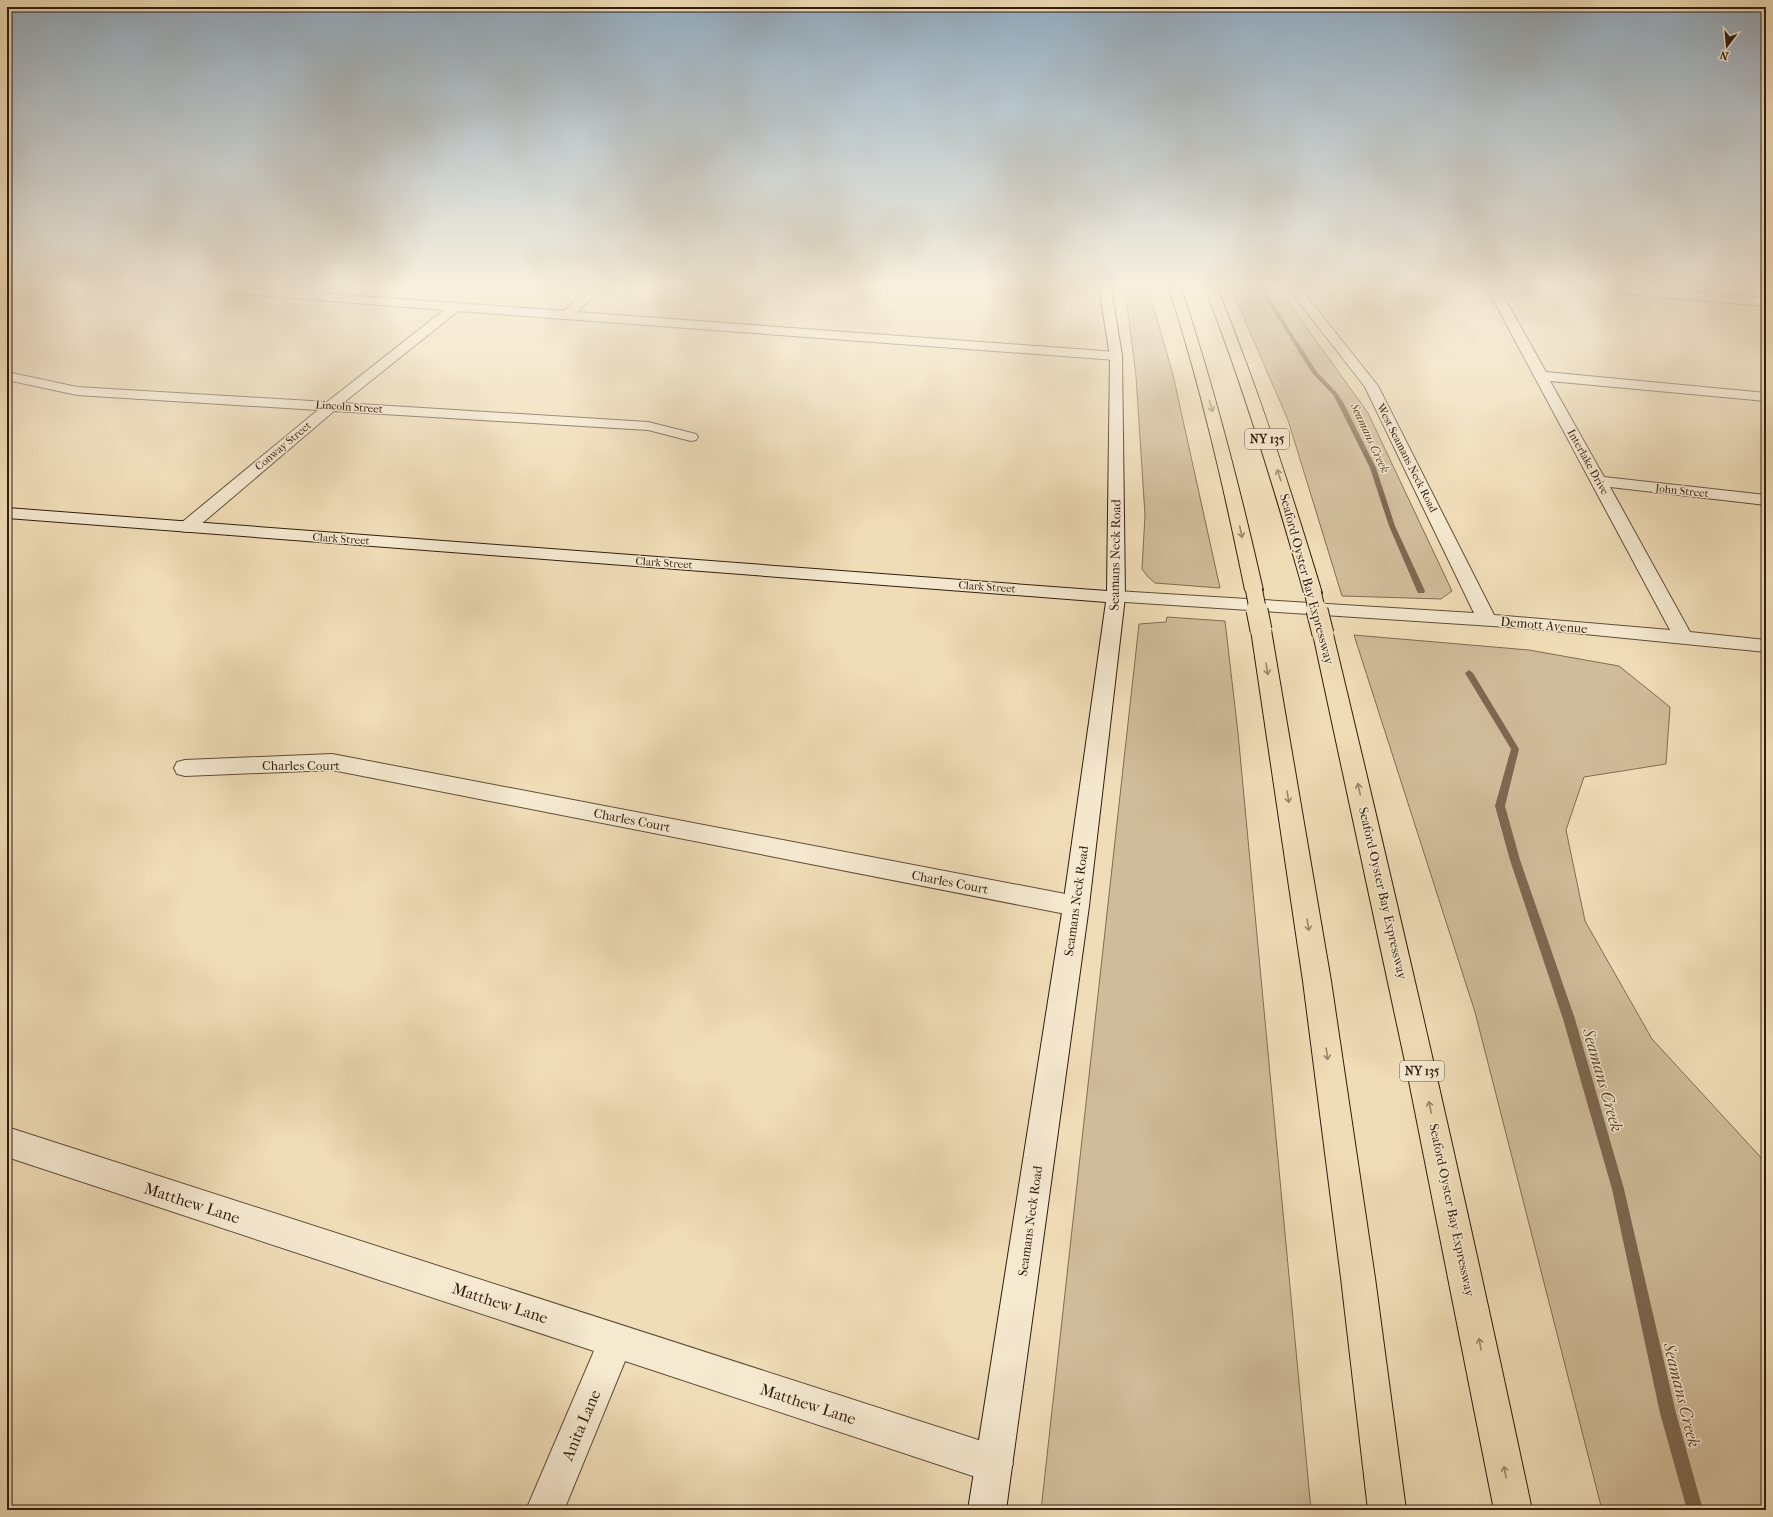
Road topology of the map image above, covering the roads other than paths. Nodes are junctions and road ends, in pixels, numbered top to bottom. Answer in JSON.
{"nodes":[{"id":1,"x":390,"y":359,"type":"edge"},
{"id":2,"x":1116,"y":359,"type":"edge"},
{"id":3,"x":1198,"y":359,"type":"edge"},
{"id":4,"x":1239,"y":359,"type":"edge"},
{"id":5,"x":1350,"y":359,"type":"edge"},
{"id":6,"x":1533,"y":359,"type":"edge"},
{"id":7,"x":7,"y":376,"type":"edge"},
{"id":8,"x":1542,"y":376,"type":"junction"},
{"id":9,"x":1766,"y":397,"type":"edge"},
{"id":10,"x":331,"y":406,"type":"junction"},
{"id":11,"x":690,"y":436,"type":"dead end"},
{"id":12,"x":1599,"y":482,"type":"junction"},
{"id":13,"x":1766,"y":500,"type":"edge"},
{"id":14,"x":7,"y":513,"type":"edge"},
{"id":15,"x":187,"y":527,"type":"junction"},
{"id":16,"x":1116,"y":596,"type":"junction"},
{"id":17,"x":1319,"y":612,"type":"junction"},
{"id":18,"x":1488,"y":620,"type":"junction"},
{"id":19,"x":1683,"y":636,"type":"junction"},
{"id":20,"x":1766,"y":646,"type":"edge"},
{"id":21,"x":185,"y":768,"type":"dead end"},
{"id":22,"x":1076,"y":906,"type":"junction"},
{"id":23,"x":7,"y":1142,"type":"edge"},
{"id":24,"x":616,"y":1341,"type":"junction"},
{"id":25,"x":994,"y":1464,"type":"junction"},
{"id":26,"x":545,"y":1510,"type":"edge"},
{"id":27,"x":987,"y":1510,"type":"edge"},
{"id":28,"x":1387,"y":1510,"type":"edge"},
{"id":29,"x":1513,"y":1510,"type":"edge"}],
"edges":[{"from":1,"to":10,"type":"street","name":"Conway Street"},
{"from":2,"to":16,"type":"street","name":"Seamans Neck Road"},
{"from":3,"to":28,"type":"highway","one_way":true,"bridge":true},
{"from":17,"to":4,"type":"highway","name":"Seaford-Oyster Bay Expressway","number":"NY 135","one_way":true},
{"from":5,"to":18,"type":"street","name":"West Seamans Neck Road"},
{"from":6,"to":8,"type":"street","name":"Interlake Drive"},
{"from":7,"to":10,"type":"street","name":"Lincoln Street"},
{"from":8,"to":9,"type":"street"},
{"from":8,"to":12,"type":"street","name":"Interlake Drive"},
{"from":10,"to":11,"type":"street","name":"Lincoln Street"},
{"from":10,"to":15,"type":"street","name":"Conway Street"},
{"from":12,"to":13,"type":"street","name":"John Street"},
{"from":12,"to":19,"type":"street","name":"Interlake Drive"},
{"from":14,"to":15,"type":"street","name":"Clark Street"},
{"from":15,"to":16,"type":"street","name":"Clark Street"},
{"from":16,"to":17,"type":"street","name":"Clark Street"},
{"from":16,"to":22,"type":"street","name":"Seamans Neck Road"},
{"from":17,"to":18,"type":"street","name":"Demott Avenue"},
{"from":29,"to":17,"type":"highway","name":"Seaford-Oyster Bay Expressway","number":"NY 135","one_way":true},
{"from":18,"to":19,"type":"street","name":"Demott Avenue"},
{"from":19,"to":20,"type":"street","name":"Demott Avenue"},
{"from":21,"to":22,"type":"street","name":"Charles Court"},
{"from":22,"to":25,"type":"street","name":"Seamans Neck Road"},
{"from":23,"to":24,"type":"street","name":"Matthew Lane"},
{"from":24,"to":25,"type":"street","name":"Matthew Lane"},
{"from":24,"to":26,"type":"street","name":"Anita Lane"},
{"from":25,"to":27,"type":"street","name":"Seamans Neck Road"}]}
